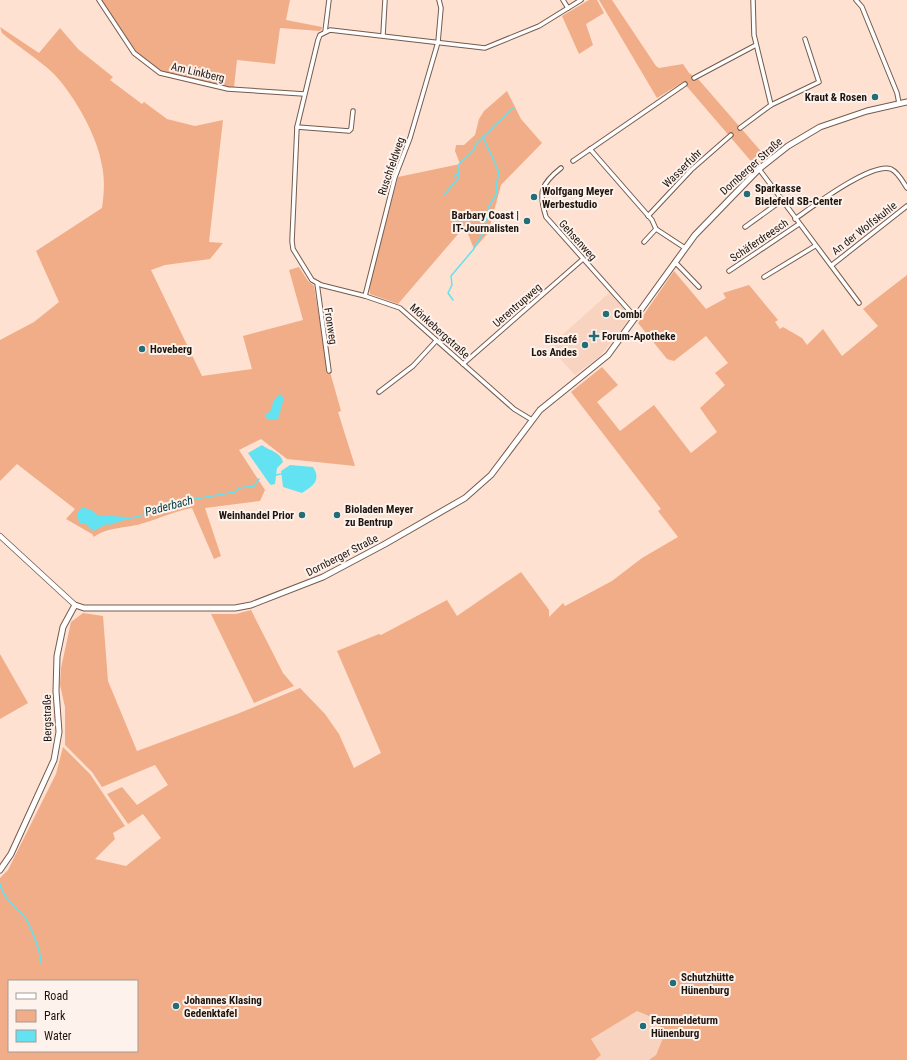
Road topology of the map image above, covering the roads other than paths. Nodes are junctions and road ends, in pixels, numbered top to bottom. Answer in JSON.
{"nodes":[{"id":1,"x":99,"y":0,"type":"edge"},
{"id":2,"x":329,"y":0,"type":"edge"},
{"id":3,"x":385,"y":0,"type":"edge"},
{"id":4,"x":440,"y":0,"type":"edge"},
{"id":5,"x":564,"y":0,"type":"edge"},
{"id":6,"x":581,"y":0,"type":"edge"},
{"id":7,"x":753,"y":0,"type":"edge"},
{"id":8,"x":856,"y":0,"type":"edge"},
{"id":9,"x":568,"y":8,"type":"junction"},
{"id":10,"x":325,"y":32,"type":"junction"},
{"id":11,"x":383,"y":35,"type":"junction"},
{"id":12,"x":805,"y":39,"type":"dead end"},
{"id":13,"x":438,"y":42,"type":"junction"},
{"id":14,"x":756,"y":44,"type":"junction"},
{"id":15,"x":694,"y":78,"type":"dead end"},
{"id":16,"x":685,"y":84,"type":"dead end"},
{"id":17,"x":304,"y":94,"type":"junction"},
{"id":18,"x":907,"y":102,"type":"edge"},
{"id":19,"x":899,"y":103,"type":"junction"},
{"id":20,"x":771,"y":106,"type":"junction"},
{"id":21,"x":353,"y":111,"type":"dead end"},
{"id":22,"x":297,"y":127,"type":"junction"},
{"id":23,"x":740,"y":128,"type":"dead end"},
{"id":24,"x":731,"y":135,"type":"dead end"},
{"id":25,"x":590,"y":149,"type":"junction"},
{"id":26,"x":573,"y":161,"type":"dead end"},
{"id":27,"x":562,"y":168,"type":"dead end"},
{"id":28,"x":759,"y":169,"type":"junction"},
{"id":29,"x":907,"y":188,"type":"edge"},
{"id":30,"x":781,"y":200,"type":"junction"},
{"id":31,"x":907,"y":206,"type":"edge"},
{"id":32,"x":648,"y":216,"type":"junction"},
{"id":33,"x":795,"y":219,"type":"junction"},
{"id":34,"x":799,"y":224,"type":"junction"},
{"id":35,"x":744,"y":227,"type":"dead end"},
{"id":36,"x":656,"y":229,"type":"junction"},
{"id":37,"x":644,"y":242,"type":"dead end"},
{"id":38,"x":815,"y":246,"type":"junction"},
{"id":39,"x":685,"y":248,"type":"junction"},
{"id":40,"x":583,"y":259,"type":"junction"},
{"id":41,"x":675,"y":261,"type":"junction"},
{"id":42,"x":832,"y":264,"type":"junction"},
{"id":43,"x":729,"y":271,"type":"dead end"},
{"id":44,"x":764,"y":277,"type":"dead end"},
{"id":45,"x":316,"y":283,"type":"junction"},
{"id":46,"x":699,"y":287,"type":"dead end"},
{"id":47,"x":365,"y":296,"type":"junction"},
{"id":48,"x":859,"y":303,"type":"dead end"},
{"id":49,"x":636,"y":318,"type":"junction"},
{"id":50,"x":436,"y":341,"type":"junction"},
{"id":51,"x":463,"y":364,"type":"junction"},
{"id":52,"x":328,"y":371,"type":"dead end"},
{"id":53,"x":379,"y":392,"type":"dead end"},
{"id":54,"x":532,"y":420,"type":"junction"},
{"id":55,"x":0,"y":536,"type":"edge"},
{"id":56,"x":75,"y":605,"type":"junction"},
{"id":57,"x":0,"y":870,"type":"edge"}],
"edges":[{"from":1,"to":17,"type":"street","name":"Am Linkberg"},
{"from":2,"to":10,"type":"street"},
{"from":3,"to":11,"type":"street"},
{"from":4,"to":13,"type":"street","name":"Ruschfeldweg"},
{"from":5,"to":9,"type":"street"},
{"from":6,"to":9,"type":"street"},
{"from":7,"to":14,"type":"street"},
{"from":8,"to":19,"type":"street"},
{"from":9,"to":13,"type":"street"},
{"from":10,"to":11,"type":"street"},
{"from":10,"to":17,"type":"street"},
{"from":11,"to":13,"type":"street"},
{"from":12,"to":20,"type":"street"},
{"from":13,"to":47,"type":"street","name":"Ruschfeldweg"},
{"from":14,"to":15,"type":"street"},
{"from":14,"to":20,"type":"street"},
{"from":16,"to":25,"type":"street"},
{"from":17,"to":22,"type":"street"},
{"from":18,"to":19,"type":"main road","name":"Dornberger Straße"},
{"from":19,"to":28,"type":"main road","name":"Dornberger Straße"},
{"from":20,"to":23,"type":"street"},
{"from":21,"to":22,"type":"street"},
{"from":22,"to":45,"type":"street"},
{"from":24,"to":32,"type":"street","name":"Wasserfuhr"},
{"from":25,"to":26,"type":"street"},
{"from":25,"to":32,"type":"street"},
{"from":27,"to":40,"type":"street","name":"Gehsenweg"},
{"from":28,"to":30,"type":"street","name":"Schäferdreesch"},
{"from":28,"to":39,"type":"main road","name":"Dornberger Straße"},
{"from":29,"to":33,"type":"street"},
{"from":30,"to":33,"type":"street","name":"Schäferdreesch"},
{"from":30,"to":35,"type":"street","name":"Schäferdreesch"},
{"from":31,"to":42,"type":"street","name":"An der Wolfskuhle"},
{"from":32,"to":36,"type":"street"},
{"from":33,"to":34,"type":"street","name":"Schäferdreesch"},
{"from":34,"to":38,"type":"street","name":"Schäferdreesch"},
{"from":34,"to":43,"type":"street","name":"Schäferdreesch"},
{"from":36,"to":37,"type":"street"},
{"from":36,"to":39,"type":"street"},
{"from":38,"to":42,"type":"street","name":"Schäferdreesch"},
{"from":38,"to":44,"type":"street"},
{"from":39,"to":41,"type":"main road","name":"Dornberger Straße"},
{"from":40,"to":49,"type":"street","name":"Gehsenweg"},
{"from":40,"to":51,"type":"street","name":"Uerentrupweg"},
{"from":41,"to":46,"type":"street"},
{"from":41,"to":49,"type":"main road","name":"Dornberger Straße"},
{"from":42,"to":48,"type":"street","name":"Schäferdreesch"},
{"from":45,"to":47,"type":"street","name":"Mönkebergstraße"},
{"from":45,"to":52,"type":"street","name":"Fronweg"},
{"from":47,"to":50,"type":"street","name":"Mönkebergstraße"},
{"from":49,"to":54,"type":"main road","name":"Dornberger Straße"},
{"from":50,"to":51,"type":"street","name":"Mönkebergstraße"},
{"from":50,"to":53,"type":"street"},
{"from":51,"to":54,"type":"street","name":"Mönkebergstraße"},
{"from":54,"to":56,"type":"main road","name":"Dornberger Straße"},
{"from":55,"to":56,"type":"street"},
{"from":56,"to":57,"type":"main road","name":"Bergstraße"}]}
